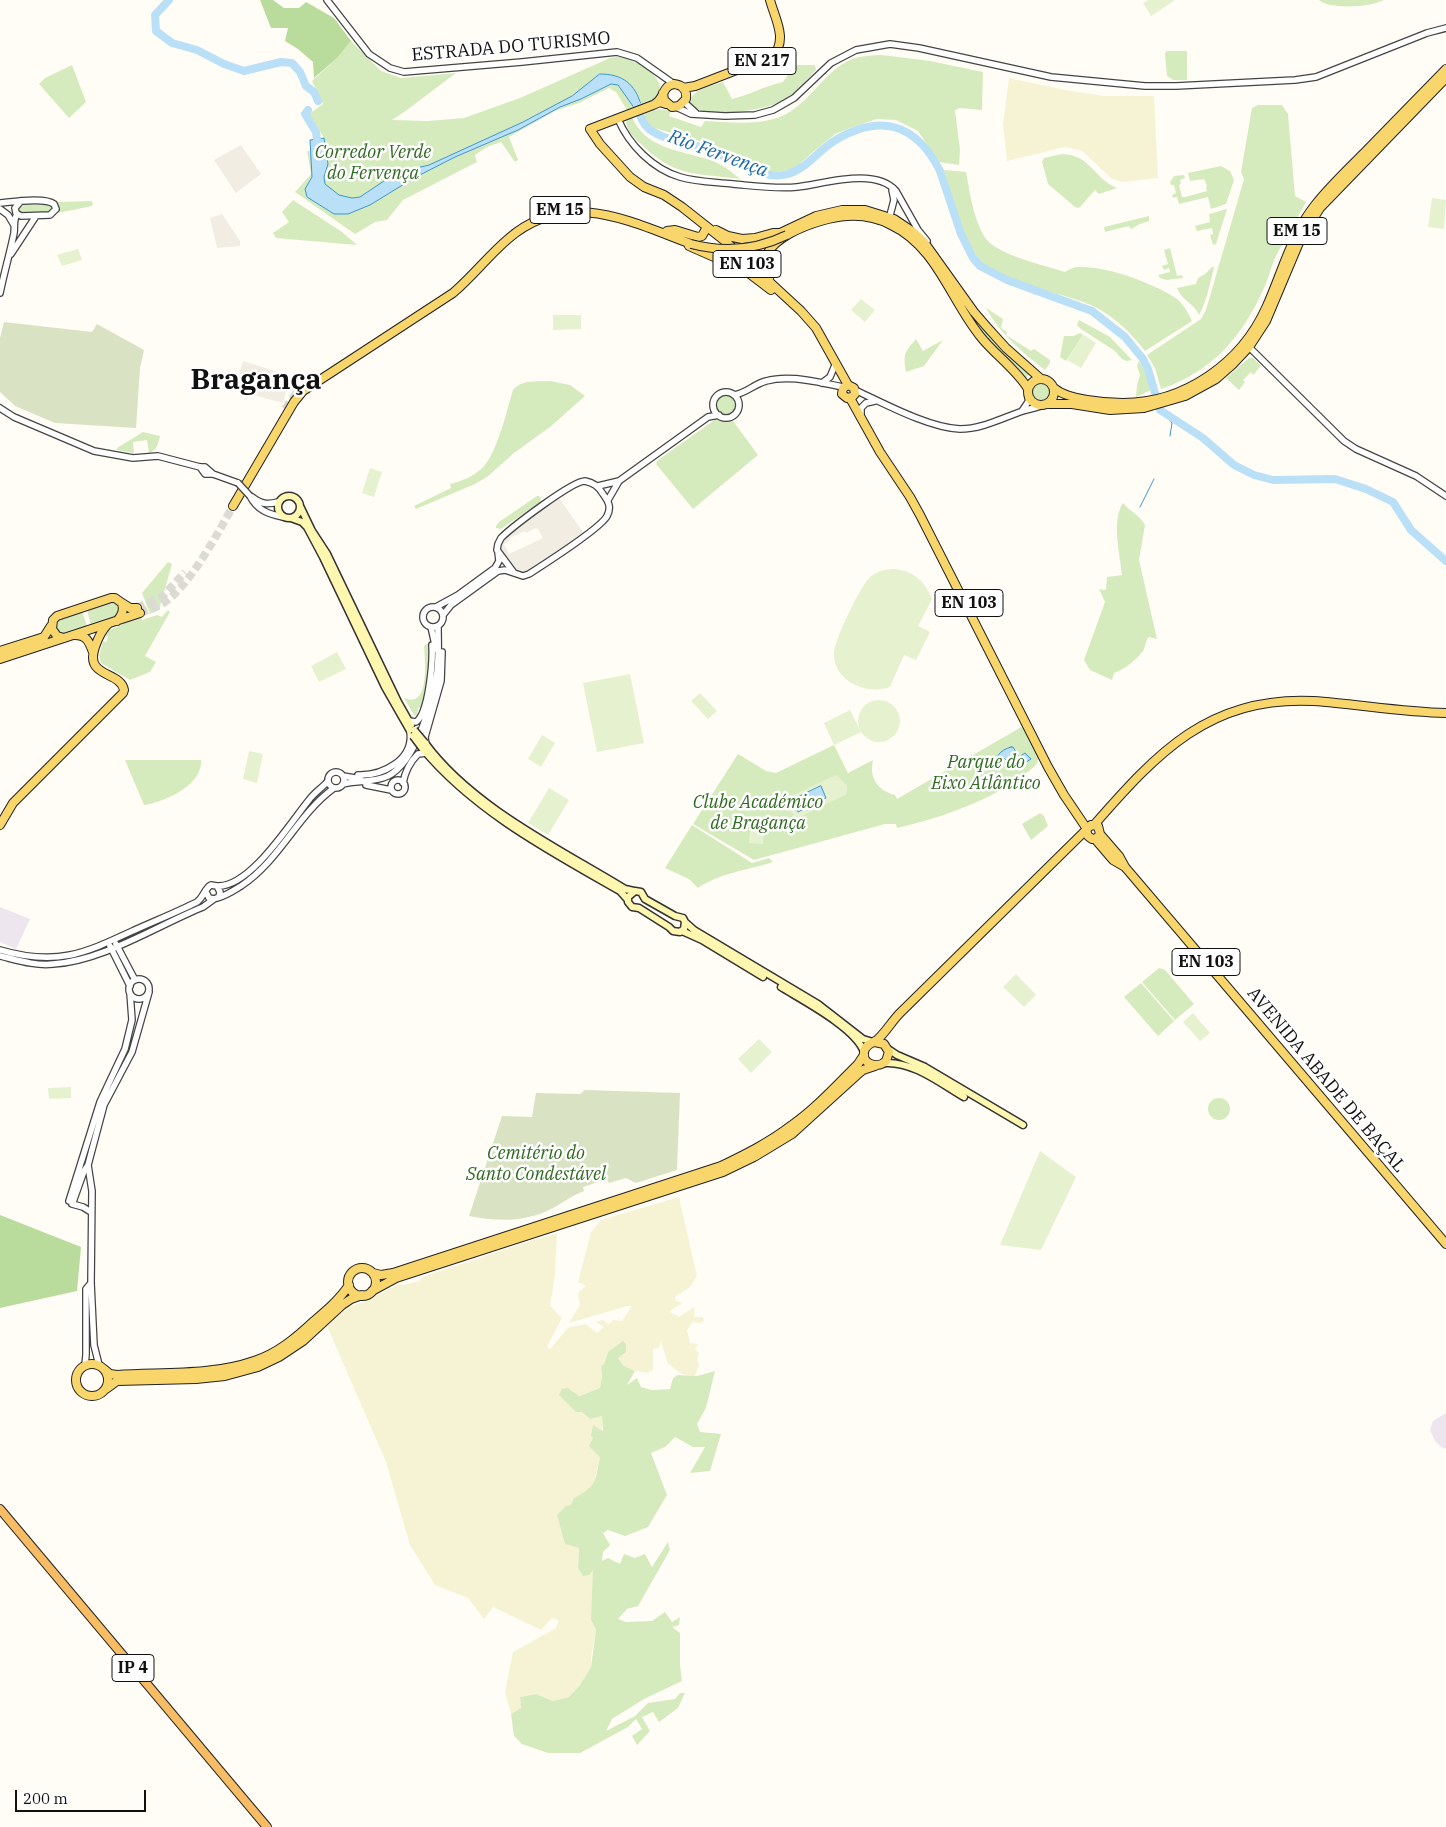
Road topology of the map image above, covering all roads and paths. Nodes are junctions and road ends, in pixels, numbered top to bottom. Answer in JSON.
{"nodes":[{"id":1,"x":327,"y":0,"type":"edge"},
{"id":2,"x":770,"y":0,"type":"edge"},
{"id":3,"x":1444,"y":27,"type":"edge"},
{"id":4,"x":1446,"y":69,"type":"edge"},
{"id":5,"x":663,"y":77,"type":"junction"},
{"id":6,"x":1446,"y":78,"type":"edge"},
{"id":7,"x":674,"y":84,"type":"junction"},
{"id":8,"x":664,"y":91,"type":"junction"},
{"id":9,"x":684,"y":95,"type":"junction"},
{"id":10,"x":666,"y":104,"type":"junction"},
{"id":11,"x":653,"y":105,"type":"junction"},
{"id":12,"x":676,"y":107,"type":"junction"},
{"id":13,"x":698,"y":114,"type":"junction"},
{"id":14,"x":618,"y":119,"type":"junction"},
{"id":15,"x":889,"y":186,"type":"junction"},
{"id":16,"x":21,"y":202,"type":"junction"},
{"id":17,"x":0,"y":203,"type":"edge"},
{"id":18,"x":0,"y":209,"type":"edge"},
{"id":19,"x":16,"y":213,"type":"junction"},
{"id":20,"x":36,"y":216,"type":"junction"},
{"id":21,"x":888,"y":217,"type":"junction"},
{"id":22,"x":14,"y":225,"type":"junction"},
{"id":23,"x":707,"y":227,"type":"junction"},
{"id":24,"x":669,"y":234,"type":"junction"},
{"id":25,"x":784,"y":234,"type":"junction"},
{"id":26,"x":931,"y":250,"type":"junction"},
{"id":27,"x":9,"y":258,"type":"junction"},
{"id":28,"x":780,"y":292,"type":"junction"},
{"id":29,"x":0,"y":293,"type":"edge"},
{"id":30,"x":787,"y":301,"type":"junction"},
{"id":31,"x":1247,"y":346,"type":"junction"},
{"id":32,"x":835,"y":366,"type":"junction"},
{"id":33,"x":1041,"y":379,"type":"junction"},
{"id":34,"x":822,"y":384,"type":"junction"},
{"id":35,"x":844,"y":387,"type":"junction"},
{"id":36,"x":300,"y":388,"type":"tunnel mouth"},
{"id":37,"x":1054,"y":388,"type":"junction"},
{"id":38,"x":746,"y":392,"type":"junction"},
{"id":39,"x":1028,"y":393,"type":"junction"},
{"id":40,"x":734,"y":395,"type":"junction"},
{"id":41,"x":853,"y":395,"type":"junction"},
{"id":42,"x":878,"y":401,"type":"junction"},
{"id":43,"x":739,"y":403,"type":"junction"},
{"id":44,"x":1045,"y":405,"type":"junction"},
{"id":45,"x":1144,"y":405,"type":"junction"},
{"id":46,"x":714,"y":407,"type":"junction"},
{"id":47,"x":0,"y":408,"type":"edge"},
{"id":48,"x":285,"y":409,"type":"tunnel mouth"},
{"id":49,"x":1022,"y":412,"type":"junction"},
{"id":50,"x":861,"y":414,"type":"junction"},
{"id":51,"x":719,"y":415,"type":"junction"},
{"id":52,"x":708,"y":418,"type":"junction"},
{"id":53,"x":896,"y":474,"type":"junction"},
{"id":54,"x":619,"y":481,"type":"junction"},
{"id":55,"x":598,"y":486,"type":"junction"},
{"id":56,"x":250,"y":496,"type":"junction"},
{"id":57,"x":1446,"y":496,"type":"edge"},
{"id":58,"x":608,"y":500,"type":"junction"},
{"id":59,"x":278,"y":502,"type":"junction"},
{"id":60,"x":300,"y":506,"type":"junction"},
{"id":61,"x":283,"y":517,"type":"junction"},
{"id":62,"x":291,"y":518,"type":"junction"},
{"id":63,"x":498,"y":552,"type":"junction"},
{"id":64,"x":514,"y":573,"type":"junction"},
{"id":65,"x":122,"y":603,"type":"junction"},
{"id":66,"x":436,"y":607,"type":"junction"},
{"id":67,"x":444,"y":615,"type":"junction"},
{"id":68,"x":117,"y":621,"type":"junction"},
{"id":69,"x":108,"y":624,"type":"junction"},
{"id":70,"x":51,"y":626,"type":"junction"},
{"id":71,"x":433,"y":626,"type":"junction"},
{"id":72,"x":75,"y":634,"type":"junction"},
{"id":73,"x":64,"y":638,"type":"junction"},
{"id":74,"x":439,"y":638,"type":"junction"},
{"id":75,"x":0,"y":651,"type":"edge"},
{"id":76,"x":93,"y":652,"type":"junction"},
{"id":77,"x":0,"y":659,"type":"edge"},
{"id":78,"x":1446,"y":715,"type":"edge"},
{"id":79,"x":408,"y":721,"type":"junction"},
{"id":80,"x":413,"y":733,"type":"junction"},
{"id":81,"x":425,"y":748,"type":"junction"},
{"id":82,"x":342,"y":775,"type":"junction"},
{"id":83,"x":328,"y":781,"type":"junction"},
{"id":84,"x":404,"y":783,"type":"junction"},
{"id":85,"x":338,"y":786,"type":"junction"},
{"id":86,"x":391,"y":790,"type":"junction"},
{"id":87,"x":0,"y":825,"type":"edge"},
{"id":88,"x":1089,"y":827,"type":"junction"},
{"id":89,"x":1097,"y":836,"type":"junction"},
{"id":90,"x":217,"y":886,"type":"junction"},
{"id":91,"x":634,"y":891,"type":"junction"},
{"id":92,"x":206,"y":892,"type":"junction"},
{"id":93,"x":216,"y":899,"type":"junction"},
{"id":94,"x":628,"y":900,"type":"junction"},
{"id":95,"x":685,"y":922,"type":"junction"},
{"id":96,"x":682,"y":931,"type":"junction"},
{"id":97,"x":113,"y":944,"type":"junction"},
{"id":98,"x":0,"y":950,"type":"edge"},
{"id":99,"x":0,"y":956,"type":"edge"},
{"id":100,"x":135,"y":980,"type":"junction"},
{"id":101,"x":130,"y":986,"type":"junction"},
{"id":102,"x":149,"y":992,"type":"junction"},
{"id":103,"x":130,"y":993,"type":"junction"},
{"id":104,"x":874,"y":1042,"type":"junction"},
{"id":105,"x":887,"y":1048,"type":"junction"},
{"id":106,"x":864,"y":1054,"type":"junction"},
{"id":107,"x":884,"y":1064,"type":"junction"},
{"id":108,"x":875,"y":1066,"type":"junction"},
{"id":109,"x":964,"y":1097,"type":"dead end"},
{"id":110,"x":1023,"y":1125,"type":"dead end"},
{"id":111,"x":88,"y":1165,"type":"junction"},
{"id":112,"x":71,"y":1202,"type":"junction"},
{"id":113,"x":91,"y":1212,"type":"junction"},
{"id":114,"x":1446,"y":1244,"type":"edge"},
{"id":115,"x":373,"y":1273,"type":"junction"},
{"id":116,"x":91,"y":1283,"type":"junction"},
{"id":117,"x":349,"y":1286,"type":"junction"},
{"id":118,"x":372,"y":1291,"type":"junction"},
{"id":119,"x":362,"y":1295,"type":"junction"},
{"id":120,"x":85,"y":1365,"type":"junction"},
{"id":121,"x":101,"y":1367,"type":"junction"},
{"id":122,"x":106,"y":1388,"type":"junction"},
{"id":123,"x":0,"y":1509,"type":"edge"},
{"id":124,"x":267,"y":1827,"type":"edge"}],
"edges":[{"from":1,"to":5,"type":"street","name":"ESTRADA DO TURISMO"},
{"from":2,"to":9,"type":"main road","number":"EN 217"},
{"from":3,"to":13,"type":"street"},
{"from":4,"to":31,"type":"main road","number":"EM 15"},
{"from":5,"to":7,"type":"street","name":"ESTRADA DO TURISMO"},
{"from":5,"to":8,"type":"street"},
{"from":6,"to":31,"type":"main road","number":"EM 15"},
{"from":7,"to":8,"type":"main road","number":"EN 103"},
{"from":7,"to":9,"type":"main road"},
{"from":8,"to":10,"type":"main road"},
{"from":8,"to":11,"type":"main road","number":"EN 103"},
{"from":9,"to":12,"type":"main road"},
{"from":9,"to":13,"type":"street"},
{"from":10,"to":11,"type":"main road","number":"EN 103"},
{"from":10,"to":12,"type":"main road","number":"EN 103"},
{"from":11,"to":14,"type":"main road","number":"EN 103"},
{"from":12,"to":13,"type":"street"},
{"from":14,"to":15,"type":"street"},
{"from":14,"to":23,"type":"main road","number":"EN 103"},
{"from":15,"to":21,"type":"street"},
{"from":15,"to":26,"type":"street"},
{"from":16,"to":17,"type":"street"},
{"from":16,"to":19,"type":"street"},
{"from":16,"to":20,"type":"street"},
{"from":18,"to":19,"type":"street"},
{"from":18,"to":22,"type":"street"},
{"from":19,"to":20,"type":"street"},
{"from":19,"to":22,"type":"street"},
{"from":20,"to":27,"type":"street"},
{"from":21,"to":25,"type":"main road","number":"EM 15"},
{"from":21,"to":25,"type":"main road","number":"EM 15"},
{"from":21,"to":26,"type":"main road","number":"EM 15"},
{"from":21,"to":39,"type":"main road","number":"EM 15"},
{"from":22,"to":27,"type":"street"},
{"from":23,"to":24,"type":"main road"},
{"from":23,"to":25,"type":"main road"},
{"from":23,"to":28,"type":"main road","name":"AVENIDA ABADE DE BAÇAL","number":"EN 103"},
{"from":23,"to":30,"type":"main road","name":"AVENIDA ABADE DE BAÇAL","number":"EN 103"},
{"from":24,"to":25,"type":"main road","number":"EM 15","bridge":true},
{"from":24,"to":30,"type":"main road"},
{"from":24,"to":36,"type":"main road","number":"EM 15"},
{"from":24,"to":48,"type":"main road","number":"EM 15"},
{"from":25,"to":28,"type":"main road"},
{"from":26,"to":33,"type":"main road","number":"EM 15"},
{"from":27,"to":29,"type":"street"},
{"from":28,"to":35,"type":"main road","name":"AVENIDA ABADE DE BAÇAL","number":"EN 103"},
{"from":30,"to":32,"type":"main road","name":"AVENIDA ABADE DE BAÇAL","number":"EN 103"},
{"from":31,"to":45,"type":"main road","number":"EM 15"},
{"from":31,"to":57,"type":"street"},
{"from":32,"to":34,"type":"street"},
{"from":32,"to":35,"type":"main road","name":"AVENIDA ABADE DE BAÇAL","number":"EN 103"},
{"from":33,"to":37,"type":"main road","number":"EM 15"},
{"from":33,"to":39,"type":"main road"},
{"from":34,"to":35,"type":"street"},
{"from":34,"to":38,"type":"street"},
{"from":35,"to":41,"type":"main road","name":"AVENIDA ABADE DE BAÇAL","number":"EN 103"},
{"from":35,"to":41,"type":"main road","name":"AVENIDA ABADE DE BAÇAL","number":"EN 103"},
{"from":37,"to":44,"type":"main road"},
{"from":37,"to":45,"type":"main road","number":"EM 15"},
{"from":38,"to":40,"type":"street"},
{"from":38,"to":43,"type":"street"},
{"from":39,"to":44,"type":"main road","number":"EM 15"},
{"from":39,"to":49,"type":"street"},
{"from":40,"to":43,"type":"street"},
{"from":40,"to":46,"type":"street"},
{"from":41,"to":42,"type":"street"},
{"from":41,"to":50,"type":"main road","name":"AVENIDA ABADE DE BAÇAL","number":"EN 103"},
{"from":41,"to":53,"type":"main road","name":"AVENIDA ABADE DE BAÇAL","number":"EN 103"},
{"from":42,"to":49,"type":"street"},
{"from":42,"to":50,"type":"street"},
{"from":43,"to":51,"type":"street"},
{"from":44,"to":45,"type":"main road","number":"EM 15"},
{"from":44,"to":49,"type":"street"},
{"from":46,"to":51,"type":"street"},
{"from":46,"to":52,"type":"street"},
{"from":47,"to":56,"type":"street","bridge":true},
{"from":50,"to":53,"type":"main road","name":"AVENIDA ABADE DE BAÇAL","number":"EN 103"},
{"from":51,"to":52,"type":"street"},
{"from":52,"to":54,"type":"street"},
{"from":53,"to":88,"type":"main road","name":"AVENIDA ABADE DE BAÇAL","number":"EN 103"},
{"from":54,"to":55,"type":"street"},
{"from":54,"to":58,"type":"street"},
{"from":55,"to":58,"type":"street"},
{"from":55,"to":63,"type":"street"},
{"from":56,"to":59,"type":"street"},
{"from":56,"to":61,"type":"street"},
{"from":58,"to":64,"type":"street"},
{"from":59,"to":60,"type":"main road"},
{"from":59,"to":61,"type":"main road"},
{"from":60,"to":62,"type":"main road"},
{"from":60,"to":79,"type":"main road"},
{"from":61,"to":62,"type":"main road"},
{"from":62,"to":80,"type":"main road"},
{"from":63,"to":64,"type":"street"},
{"from":63,"to":66,"type":"street"},
{"from":64,"to":67,"type":"street"},
{"from":65,"to":68,"type":"main road"},
{"from":65,"to":68,"type":"main road"},
{"from":65,"to":70,"type":"main road"},
{"from":66,"to":67,"type":"street"},
{"from":66,"to":71,"type":"street"},
{"from":67,"to":71,"type":"street"},
{"from":68,"to":69,"type":"main road"},
{"from":69,"to":72,"type":"main road"},
{"from":69,"to":76,"type":"main road"},
{"from":70,"to":73,"type":"main road"},
{"from":70,"to":75,"type":"main road"},
{"from":71,"to":74,"type":"street"},
{"from":71,"to":79,"type":"street"},
{"from":71,"to":82,"type":"street"},
{"from":72,"to":73,"type":"main road"},
{"from":72,"to":76,"type":"main road"},
{"from":73,"to":77,"type":"main road"},
{"from":74,"to":81,"type":"street"},
{"from":74,"to":85,"type":"street"},
{"from":76,"to":87,"type":"main road"},
{"from":78,"to":88,"type":"main road"},
{"from":78,"to":89,"type":"main road"},
{"from":79,"to":80,"type":"main road"},
{"from":80,"to":81,"type":"main road","bridge":true},
{"from":80,"to":82,"type":"street"},
{"from":81,"to":84,"type":"street"},
{"from":81,"to":91,"type":"main road"},
{"from":81,"to":94,"type":"main road"},
{"from":82,"to":83,"type":"street"},
{"from":82,"to":85,"type":"street"},
{"from":83,"to":85,"type":"street"},
{"from":83,"to":90,"type":"street"},
{"from":84,"to":86,"type":"street"},
{"from":84,"to":86,"type":"street"},
{"from":85,"to":86,"type":"street"},
{"from":85,"to":93,"type":"street"},
{"from":88,"to":89,"type":"main road","name":"AVENIDA ABADE DE BAÇAL","number":"EN 103"},
{"from":88,"to":89,"type":"main road","name":"AVENIDA ABADE DE BAÇAL","number":"EN 103"},
{"from":88,"to":104,"type":"main road"},
{"from":89,"to":105,"type":"main road"},
{"from":89,"to":114,"type":"main road","name":"AVENIDA ABADE DE BAÇAL","number":"EN 103"},
{"from":90,"to":92,"type":"street"},
{"from":90,"to":93,"type":"street"},
{"from":91,"to":94,"type":"main road"},
{"from":91,"to":95,"type":"main road"},
{"from":92,"to":93,"type":"street"},
{"from":92,"to":97,"type":"street"},
{"from":93,"to":97,"type":"street"},
{"from":94,"to":96,"type":"main road"},
{"from":95,"to":96,"type":"main road"},
{"from":95,"to":104,"type":"main road"},
{"from":96,"to":106,"type":"main road"},
{"from":97,"to":98,"type":"street"},
{"from":97,"to":99,"type":"street"},
{"from":97,"to":100,"type":"street"},
{"from":97,"to":101,"type":"street"},
{"from":100,"to":101,"type":"street"},
{"from":100,"to":102,"type":"street"},
{"from":101,"to":103,"type":"street"},
{"from":102,"to":103,"type":"street"},
{"from":102,"to":111,"type":"street"},
{"from":103,"to":112,"type":"street"},
{"from":104,"to":105,"type":"main road"},
{"from":104,"to":106,"type":"main road"},
{"from":105,"to":107,"type":"main road"},
{"from":105,"to":110,"type":"main road"},
{"from":106,"to":108,"type":"main road"},
{"from":106,"to":115,"type":"main road"},
{"from":107,"to":108,"type":"main road"},
{"from":107,"to":109,"type":"main road"},
{"from":108,"to":118,"type":"main road"},
{"from":111,"to":112,"type":"street"},
{"from":111,"to":113,"type":"street"},
{"from":112,"to":113,"type":"street"},
{"from":113,"to":116,"type":"street"},
{"from":115,"to":117,"type":"main road"},
{"from":115,"to":118,"type":"main road"},
{"from":116,"to":120,"type":"street"},
{"from":116,"to":121,"type":"street"},
{"from":117,"to":119,"type":"main road"},
{"from":117,"to":121,"type":"main road"},
{"from":118,"to":119,"type":"main road"},
{"from":119,"to":122,"type":"main road"},
{"from":120,"to":121,"type":"main road"},
{"from":120,"to":122,"type":"main road"},
{"from":121,"to":122,"type":"main road"},
{"from":123,"to":124,"type":"highway","number":"IP 4"}]}
